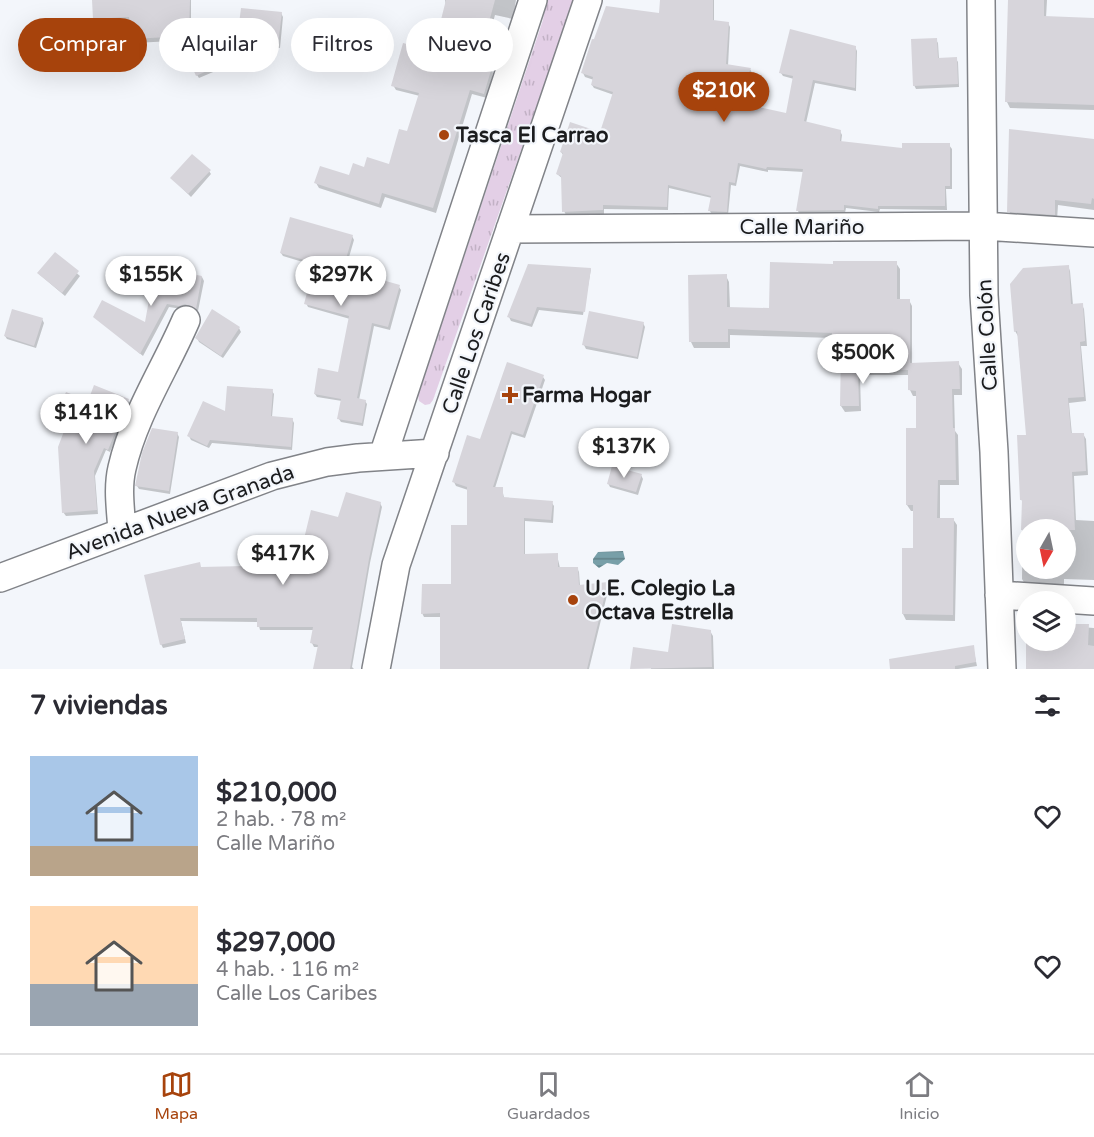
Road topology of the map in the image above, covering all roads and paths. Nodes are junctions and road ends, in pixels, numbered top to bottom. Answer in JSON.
{"nodes":[{"id":1,"x":533,"y":0,"type":"edge"},
{"id":2,"x":588,"y":0,"type":"edge"},
{"id":3,"x":981,"y":0,"type":"edge"},
{"id":4,"x":983,"y":226,"type":"junction"},
{"id":5,"x":510,"y":230,"type":"junction"},
{"id":6,"x":1094,"y":232,"type":"edge"},
{"id":7,"x":186,"y":320,"type":"dead end"},
{"id":8,"x":435,"y":453,"type":"junction"},
{"id":9,"x":382,"y":456,"type":"junction"},
{"id":10,"x":122,"y":532,"type":"junction"},
{"id":11,"x":0,"y":578,"type":"edge"},
{"id":12,"x":999,"y":595,"type":"junction"},
{"id":13,"x":1094,"y":600,"type":"edge"},
{"id":14,"x":376,"y":669,"type":"edge"},
{"id":15,"x":1002,"y":669,"type":"edge"}],
"edges":[{"from":1,"to":9,"type":"street"},
{"from":2,"to":5,"type":"street","name":"Calle Los Caribes"},
{"from":3,"to":4,"type":"street","name":"Calle Colón"},
{"from":4,"to":5,"type":"street","name":"Calle Mariño"},
{"from":4,"to":6,"type":"street","name":"Calle Mariño"},
{"from":4,"to":12,"type":"street","name":"Calle Colón"},
{"from":5,"to":8,"type":"street","name":"Calle Los Caribes"},
{"from":7,"to":10,"type":"street"},
{"from":8,"to":9,"type":"street","name":"Avenida Nueva Granada"},
{"from":8,"to":14,"type":"street","name":"Calle Los Caribes"},
{"from":9,"to":10,"type":"street","name":"Avenida Nueva Granada"},
{"from":10,"to":11,"type":"street","name":"Avenida Nueva Granada"},
{"from":12,"to":13,"type":"street"},
{"from":12,"to":15,"type":"street","name":"Calle Colón"}]}
